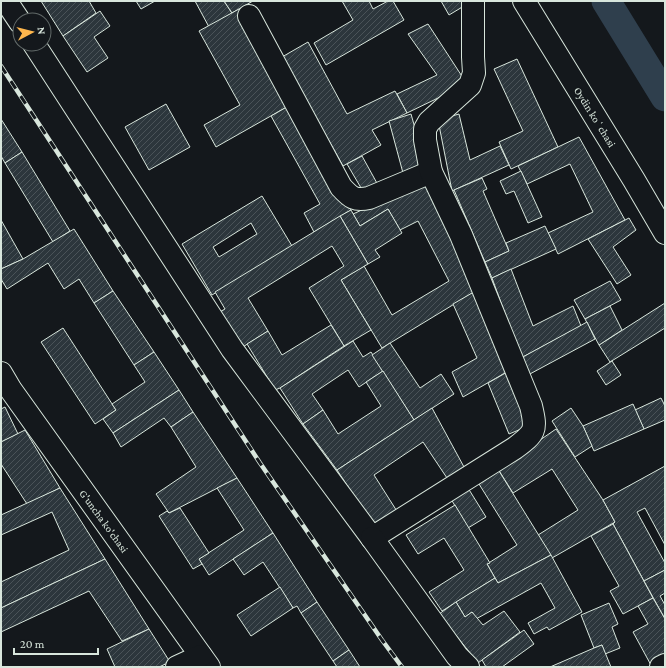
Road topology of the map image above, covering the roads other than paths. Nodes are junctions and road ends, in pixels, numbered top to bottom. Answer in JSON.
{"nodes":[{"id":1,"x":6,"y":1,"type":"edge"},
{"id":2,"x":473,"y":1,"type":"edge"},
{"id":3,"x":524,"y":1,"type":"edge"},
{"id":4,"x":13,"y":12,"type":"edge"},
{"id":5,"x":249,"y":16,"type":"dead end"},
{"id":6,"x":39,"y":52,"type":"edge"},
{"id":7,"x":431,"y":172,"type":"junction"},
{"id":8,"x":665,"y":233,"type":"edge"},
{"id":9,"x":1,"y":373,"type":"edge"},
{"id":10,"x":372,"y":538,"type":"junction"},
{"id":11,"x":205,"y":661,"type":"edge"},
{"id":12,"x":665,"y":665,"type":"edge"},
{"id":13,"x":177,"y":667,"type":"edge"},
{"id":14,"x":468,"y":667,"type":"edge"},
{"id":15,"x":661,"y":667,"type":"edge"}],
"edges":[{"from":1,"to":4,"type":"street"},
{"from":2,"to":7,"type":"street"},
{"from":3,"to":8,"type":"street","name":"Oydin koʻchasi"},
{"from":5,"to":7,"type":"street"},
{"from":6,"to":10,"type":"street"},
{"from":7,"to":10,"type":"street"},
{"from":9,"to":11,"type":"street","name":"G'uncha ko'chasi"},
{"from":10,"to":14,"type":"street"},
{"from":11,"to":13,"type":"street"},
{"from":12,"to":15,"type":"street"}]}
